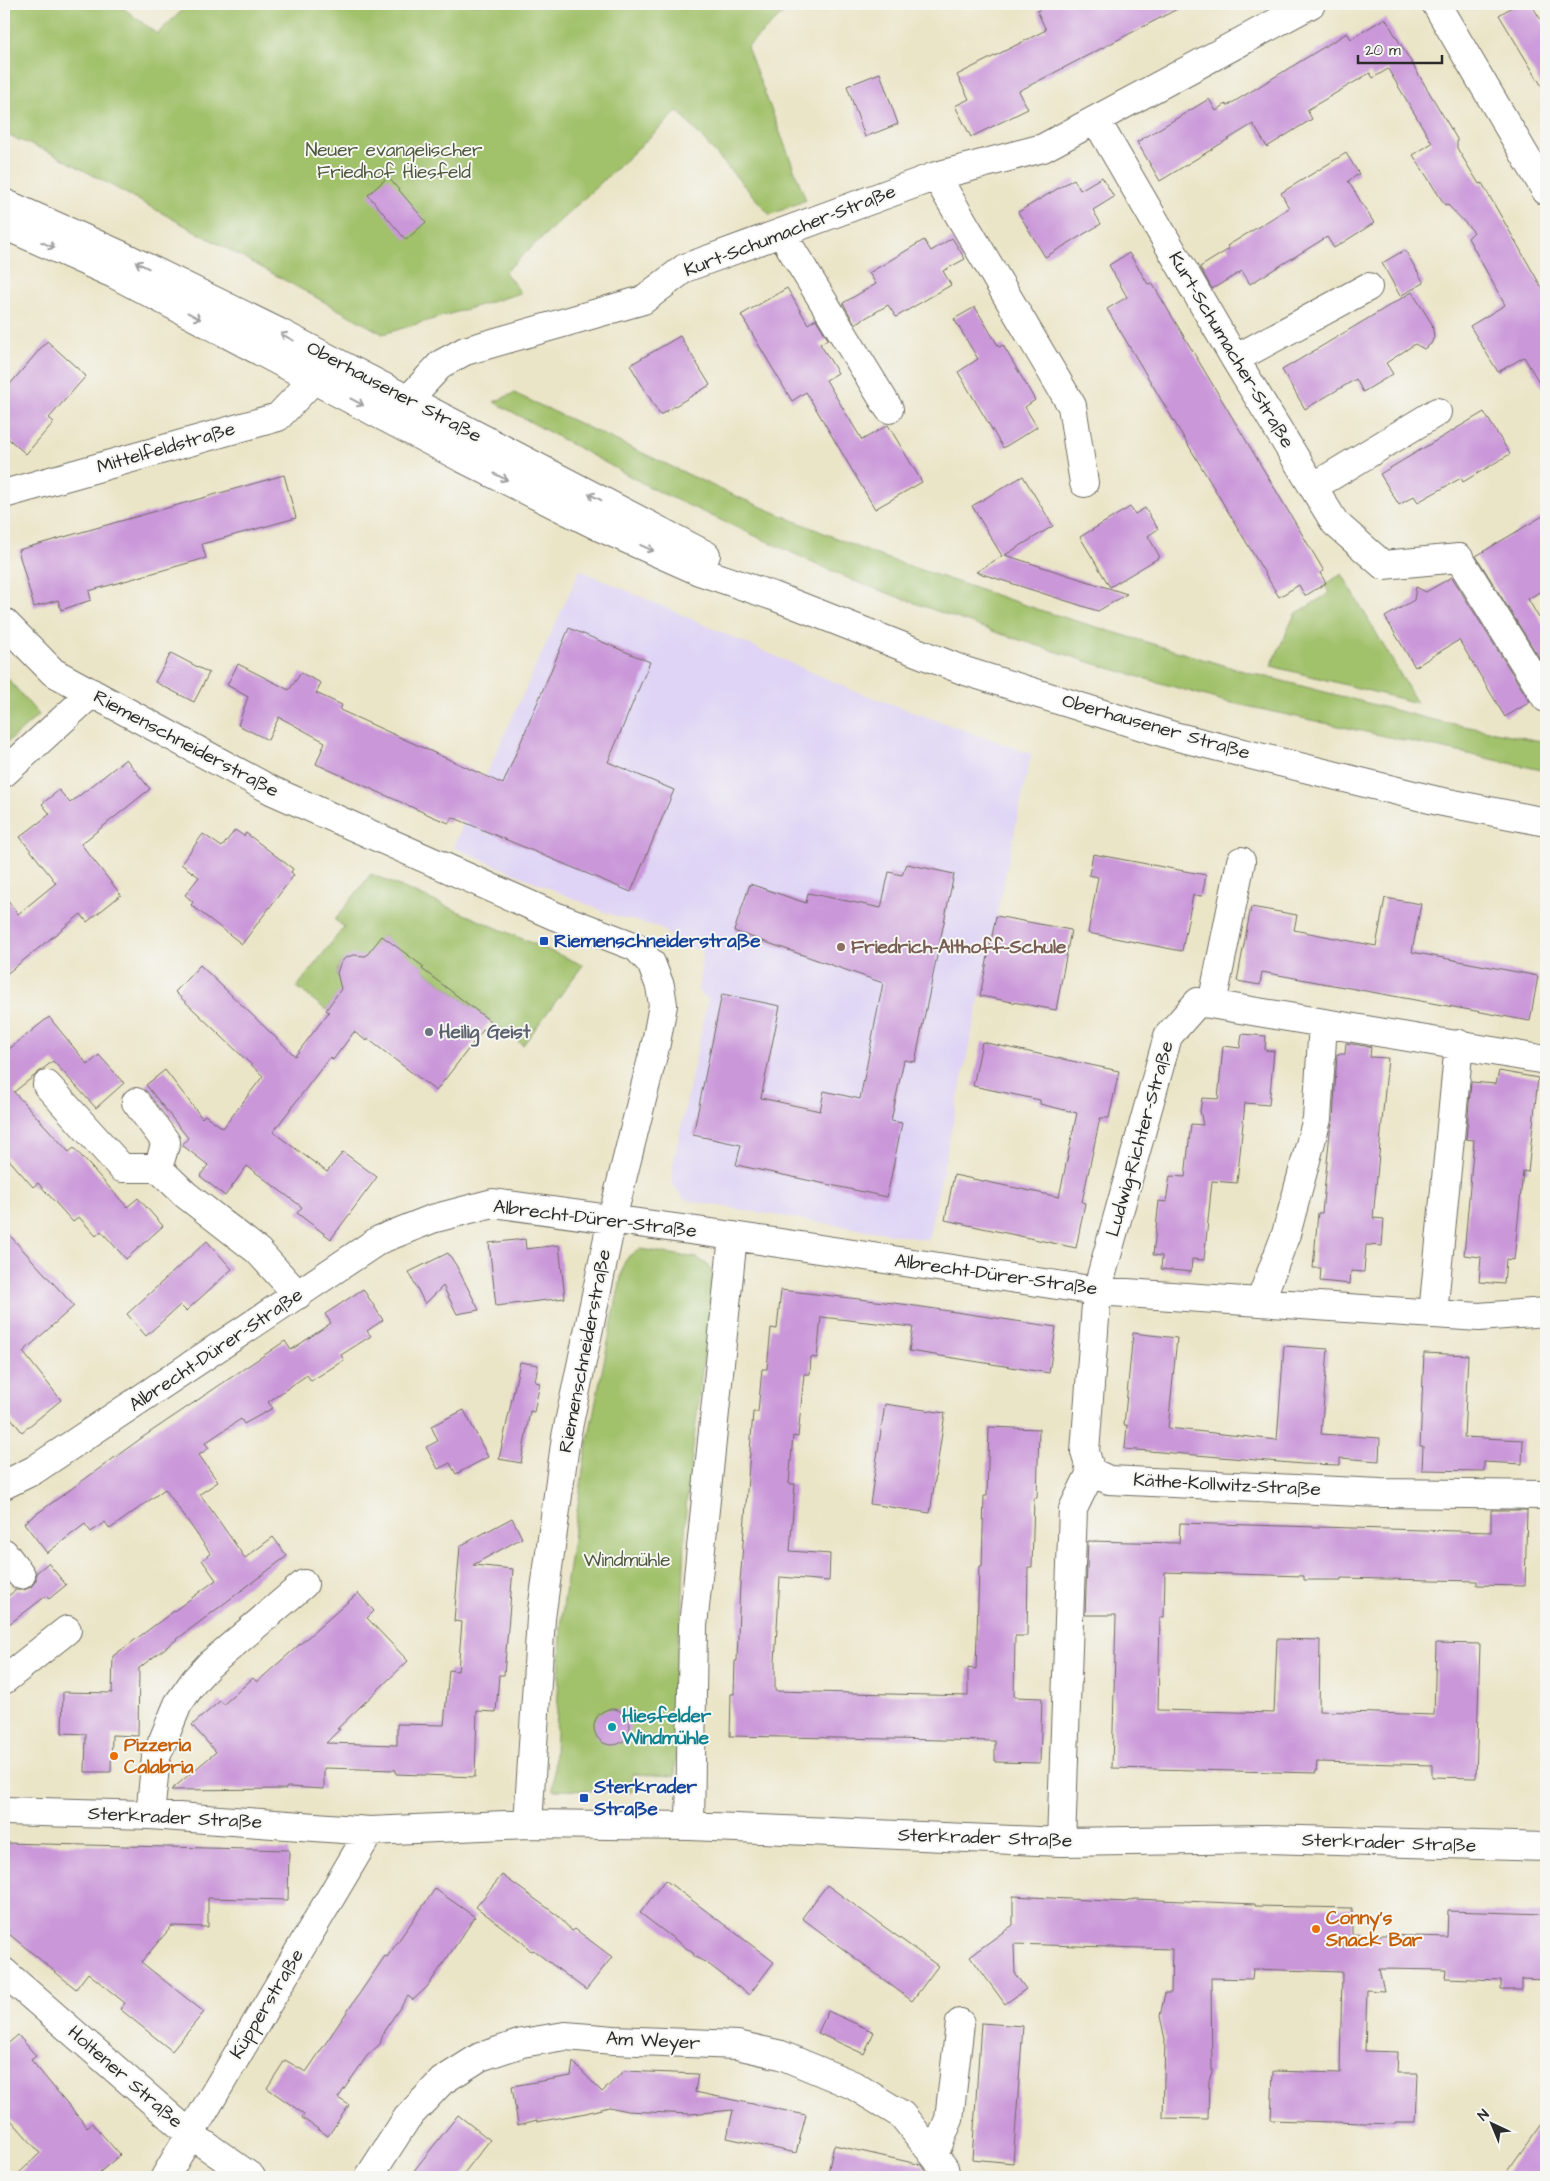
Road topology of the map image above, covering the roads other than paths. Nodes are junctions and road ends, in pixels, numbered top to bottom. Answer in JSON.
{"nodes":[{"id":1,"x":1311,"y":4,"type":"edge"},
{"id":2,"x":1436,"y":4,"type":"edge"},
{"id":3,"x":1096,"y":120,"type":"junction"},
{"id":4,"x":936,"y":176,"type":"junction"},
{"id":5,"x":1546,"y":191,"type":"edge"},
{"id":6,"x":4,"y":203,"type":"edge"},
{"id":7,"x":4,"y":225,"type":"edge"},
{"id":8,"x":782,"y":234,"type":"junction"},
{"id":9,"x":1368,"y":287,"type":"dead end"},
{"id":10,"x":1235,"y":359,"type":"junction"},
{"id":11,"x":314,"y":379,"type":"junction"},
{"id":12,"x":408,"y":400,"type":"junction"},
{"id":13,"x":889,"y":409,"type":"dead end"},
{"id":14,"x":1438,"y":412,"type":"dead end"},
{"id":15,"x":1084,"y":483,"type":"dead end"},
{"id":16,"x":1313,"y":486,"type":"junction"},
{"id":17,"x":4,"y":494,"type":"edge"},
{"id":18,"x":776,"y":597,"type":"junction"},
{"id":19,"x":4,"y":622,"type":"edge"},
{"id":20,"x":92,"y":693,"type":"junction"},
{"id":21,"x":1546,"y":698,"type":"edge"},
{"id":22,"x":4,"y":773,"type":"edge"},
{"id":23,"x":1546,"y":822,"type":"edge"},
{"id":24,"x":1241,"y":861,"type":"dead end"},
{"id":25,"x":1212,"y":1004,"type":"junction"},
{"id":26,"x":1323,"y":1023,"type":"junction"},
{"id":27,"x":1459,"y":1044,"type":"junction"},
{"id":28,"x":1546,"y":1060,"type":"edge"},
{"id":29,"x":47,"y":1085,"type":"dead end"},
{"id":30,"x":136,"y":1102,"type":"dead end"},
{"id":31,"x":158,"y":1168,"type":"junction"},
{"id":32,"x":612,"y":1219,"type":"junction"},
{"id":33,"x":733,"y":1236,"type":"junction"},
{"id":34,"x":1097,"y":1291,"type":"junction"},
{"id":35,"x":298,"y":1295,"type":"junction"},
{"id":36,"x":1260,"y":1302,"type":"junction"},
{"id":37,"x":1546,"y":1312,"type":"edge"},
{"id":38,"x":1433,"y":1314,"type":"junction"},
{"id":39,"x":1090,"y":1472,"type":"junction"},
{"id":40,"x":4,"y":1485,"type":"edge"},
{"id":41,"x":1546,"y":1495,"type":"edge"},
{"id":42,"x":4,"y":1553,"type":"edge"},
{"id":43,"x":21,"y":1576,"type":"dead end"},
{"id":44,"x":304,"y":1584,"type":"dead end"},
{"id":45,"x":67,"y":1630,"type":"dead end"},
{"id":46,"x":4,"y":1680,"type":"edge"},
{"id":47,"x":4,"y":1810,"type":"edge"},
{"id":48,"x":150,"y":1815,"type":"junction"},
{"id":49,"x":528,"y":1824,"type":"junction"},
{"id":50,"x":690,"y":1826,"type":"junction"},
{"id":51,"x":370,"y":1831,"type":"junction"},
{"id":52,"x":1061,"y":1842,"type":"junction"},
{"id":53,"x":1546,"y":1847,"type":"edge"},
{"id":54,"x":4,"y":1972,"type":"edge"},
{"id":55,"x":960,"y":2022,"type":"dead end"},
{"id":56,"x":190,"y":2134,"type":"junction"},
{"id":57,"x":940,"y":2166,"type":"edge"},
{"id":58,"x":165,"y":2177,"type":"edge"},
{"id":59,"x":251,"y":2177,"type":"edge"},
{"id":60,"x":369,"y":2177,"type":"edge"}],
"edges":[{"from":1,"to":3,"type":"street","name":"Kurt-Schumacher-Straße"},
{"from":2,"to":5,"type":"street"},
{"from":3,"to":4,"type":"street","name":"Kurt-Schumacher-Straße"},
{"from":3,"to":10,"type":"street","name":"Kurt-Schumacher-Straße"},
{"from":4,"to":8,"type":"street","name":"Kurt-Schumacher-Straße"},
{"from":4,"to":15,"type":"street"},
{"from":12,"to":6,"type":"street","name":"Oberhausener Straße","one_way":true},
{"from":7,"to":11,"type":"street","name":"Oberhausener Straße","one_way":true},
{"from":8,"to":12,"type":"street","name":"Kurt-Schumacher-Straße"},
{"from":8,"to":13,"type":"street"},
{"from":9,"to":10,"type":"street"},
{"from":10,"to":16,"type":"street","name":"Kurt-Schumacher-Straße"},
{"from":11,"to":17,"type":"street","name":"Mittelfeldstraße"},
{"from":11,"to":18,"type":"street","name":"Oberhausener Straße","one_way":true},
{"from":18,"to":12,"type":"street","name":"Oberhausener Straße","one_way":true},
{"from":14,"to":16,"type":"street"},
{"from":16,"to":21,"type":"street","name":"Kurt-Schumacher-Straße"},
{"from":18,"to":23,"type":"street","name":"Oberhausener Straße"},
{"from":19,"to":20,"type":"street","name":"Riemenschneiderstraße"},
{"from":20,"to":22,"type":"street"},
{"from":20,"to":32,"type":"street","name":"Riemenschneiderstraße"},
{"from":24,"to":25,"type":"street"},
{"from":25,"to":26,"type":"street","name":"Ludwig-Richter-Straße"},
{"from":25,"to":34,"type":"street","name":"Ludwig-Richter-Straße"},
{"from":26,"to":27,"type":"street","name":"Ludwig-Richter-Straße"},
{"from":26,"to":36,"type":"street"},
{"from":27,"to":28,"type":"street","name":"Ludwig-Richter-Straße"},
{"from":27,"to":38,"type":"street"},
{"from":29,"to":31,"type":"street"},
{"from":30,"to":31,"type":"street"},
{"from":31,"to":35,"type":"street"},
{"from":32,"to":33,"type":"street","name":"Albrecht-Dürer-Straße"},
{"from":32,"to":35,"type":"street","name":"Albrecht-Dürer-Straße"},
{"from":32,"to":49,"type":"street","name":"Riemenschneiderstraße"},
{"from":33,"to":34,"type":"street","name":"Albrecht-Dürer-Straße"},
{"from":33,"to":50,"type":"street"},
{"from":34,"to":36,"type":"street","name":"Albrecht-Dürer-Straße"},
{"from":34,"to":39,"type":"street"},
{"from":35,"to":40,"type":"street","name":"Albrecht-Dürer-Straße"},
{"from":36,"to":38,"type":"street","name":"Albrecht-Dürer-Straße"},
{"from":37,"to":38,"type":"street","name":"Albrecht-Dürer-Straße"},
{"from":39,"to":41,"type":"street","name":"Käthe-Kollwitz-Straße"},
{"from":39,"to":52,"type":"street"},
{"from":42,"to":43,"type":"street"},
{"from":44,"to":48,"type":"street"},
{"from":45,"to":46,"type":"street"},
{"from":47,"to":48,"type":"street","name":"Sterkrader Straße"},
{"from":48,"to":51,"type":"street","name":"Sterkrader Straße"},
{"from":49,"to":50,"type":"street","name":"Sterkrader Straße"},
{"from":49,"to":51,"type":"street","name":"Sterkrader Straße"},
{"from":50,"to":52,"type":"street","name":"Sterkrader Straße"},
{"from":51,"to":56,"type":"street","name":"Küpperstraße"},
{"from":52,"to":53,"type":"street","name":"Sterkrader Straße"},
{"from":54,"to":56,"type":"street","name":"Holtener Straße"},
{"from":55,"to":57,"type":"street"},
{"from":56,"to":58,"type":"street","name":"Küpperstraße"},
{"from":56,"to":59,"type":"street","name":"Holtener Straße"},
{"from":57,"to":60,"type":"street","name":"Am Weyer"}]}
